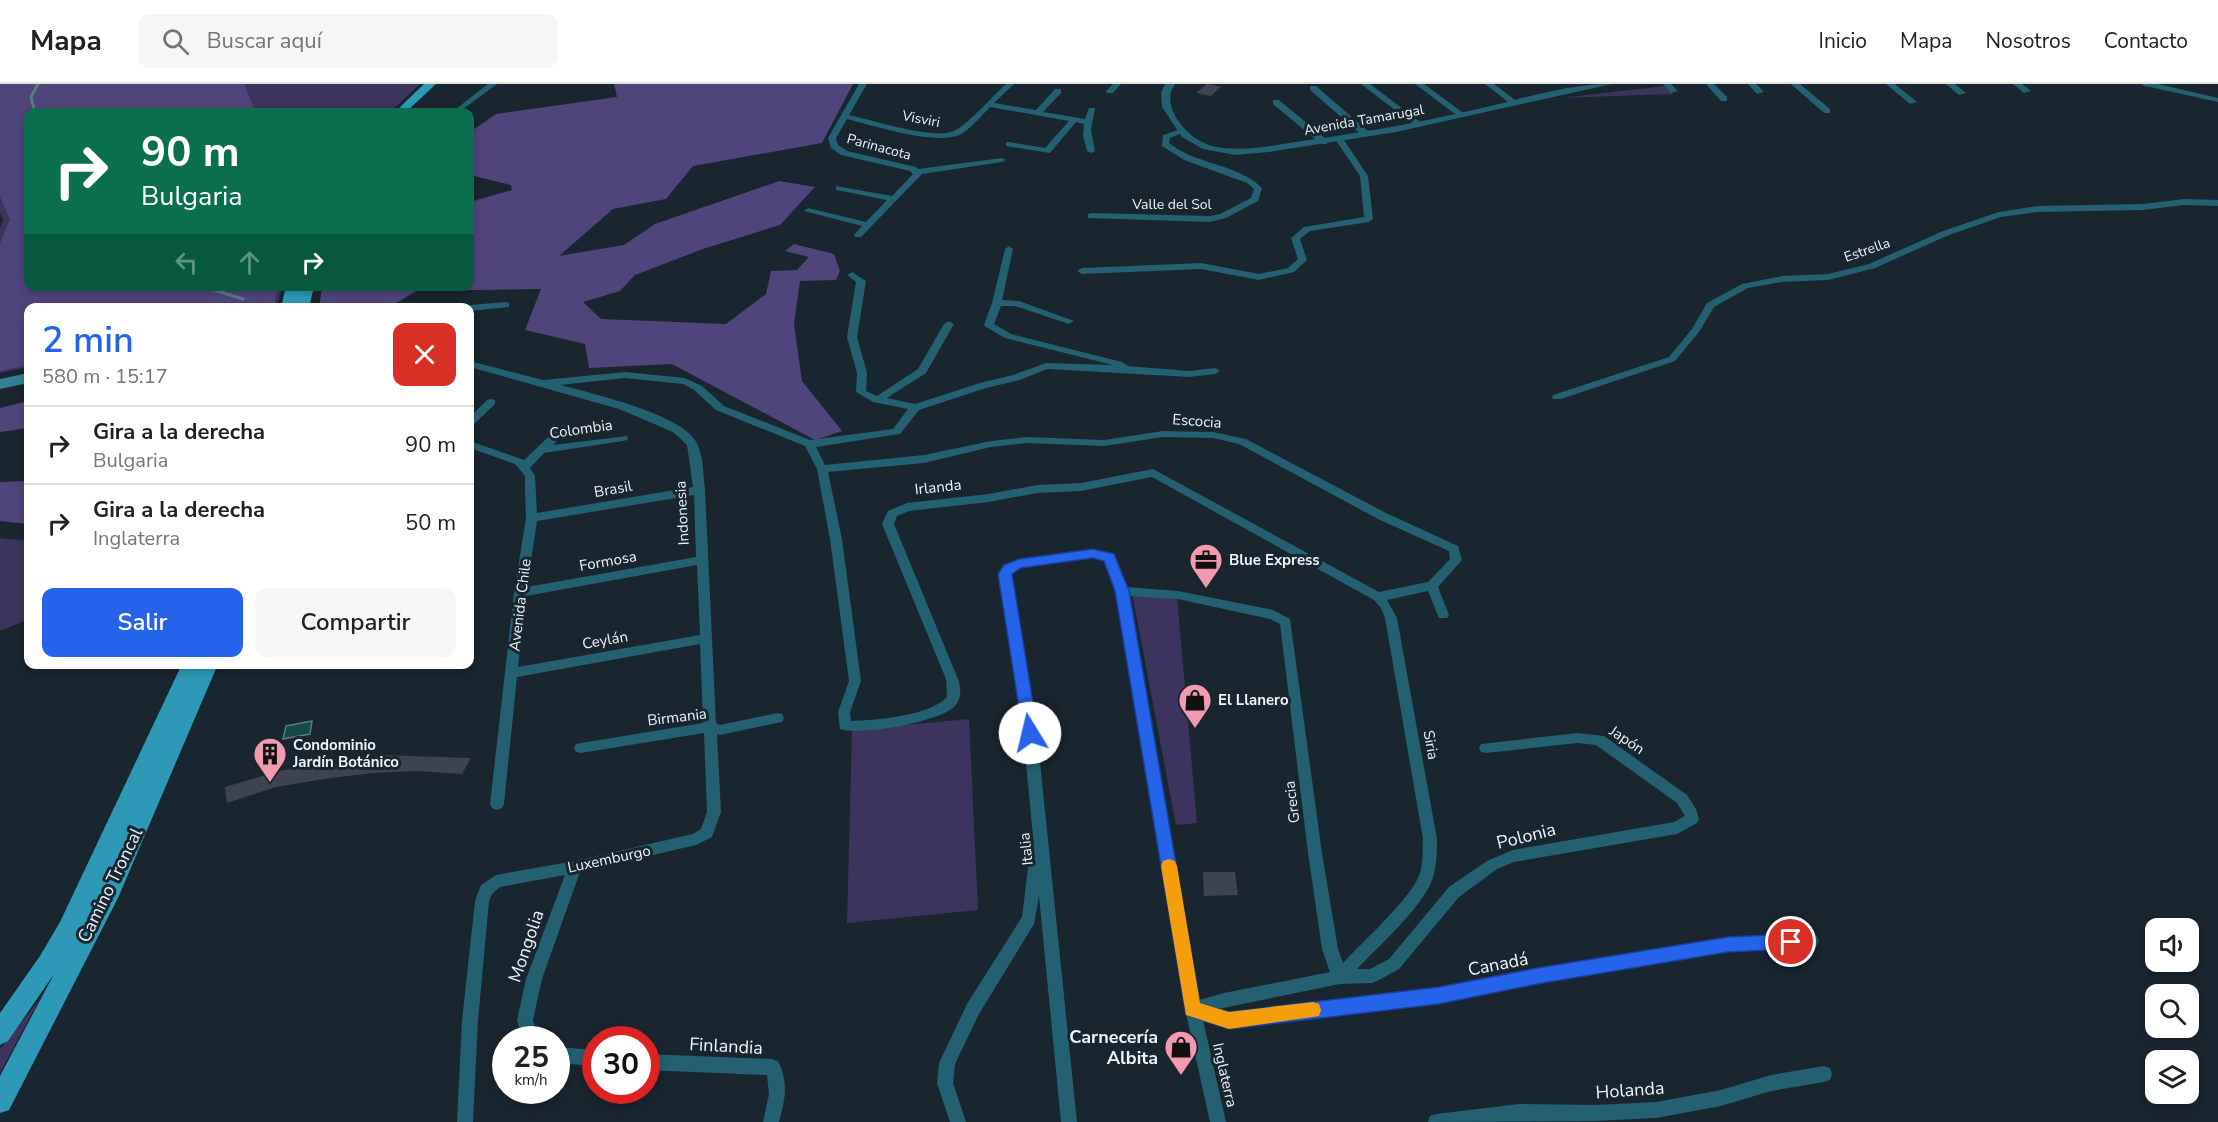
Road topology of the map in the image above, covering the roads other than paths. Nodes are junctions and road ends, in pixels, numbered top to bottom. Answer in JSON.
{"nodes":[{"id":1,"x":430,"y":84,"type":"edge"},
{"id":2,"x":440,"y":84,"type":"edge"},
{"id":3,"x":493,"y":84,"type":"edge"},
{"id":4,"x":863,"y":84,"type":"edge"},
{"id":5,"x":1010,"y":84,"type":"edge"},
{"id":6,"x":1117,"y":84,"type":"edge"},
{"id":7,"x":1170,"y":84,"type":"edge"},
{"id":8,"x":1365,"y":84,"type":"edge"},
{"id":9,"x":1419,"y":84,"type":"edge"},
{"id":10,"x":1489,"y":84,"type":"edge"},
{"id":11,"x":1607,"y":84,"type":"edge"},
{"id":12,"x":1666,"y":84,"type":"edge"},
{"id":13,"x":1710,"y":84,"type":"edge"},
{"id":14,"x":1752,"y":84,"type":"edge"},
{"id":15,"x":1795,"y":84,"type":"edge"},
{"id":16,"x":1890,"y":84,"type":"edge"},
{"id":17,"x":1950,"y":84,"type":"edge"},
{"id":18,"x":2018,"y":84,"type":"edge"},
{"id":19,"x":2152,"y":84,"type":"edge"},
{"id":20,"x":1313,"y":88,"type":"dead end"},
{"id":21,"x":1058,"y":91,"type":"dead end"},
{"id":22,"x":1674,"y":91,"type":"dead end"},
{"id":23,"x":2027,"y":91,"type":"dead end"},
{"id":24,"x":1110,"y":92,"type":"dead end"},
{"id":25,"x":1760,"y":92,"type":"dead end"},
{"id":26,"x":2218,"y":92,"type":"edge"},
{"id":27,"x":1962,"y":93,"type":"dead end"},
{"id":28,"x":2199,"y":96,"type":"junction"},
{"id":29,"x":1724,"y":99,"type":"dead end"},
{"id":30,"x":2218,"y":100,"type":"edge"},
{"id":31,"x":1276,"y":102,"type":"dead end"},
{"id":32,"x":1912,"y":102,"type":"dead end"},
{"id":33,"x":1515,"y":103,"type":"junction"},
{"id":34,"x":988,"y":104,"type":"junction"},
{"id":35,"x":404,"y":108,"type":"edge"},
{"id":36,"x":416,"y":108,"type":"edge"},
{"id":37,"x":460,"y":108,"type":"edge"},
{"id":38,"x":1092,"y":110,"type":"dead end"},
{"id":39,"x":1827,"y":111,"type":"dead end"},
{"id":40,"x":1037,"y":114,"type":"junction"},
{"id":41,"x":1462,"y":115,"type":"junction"},
{"id":42,"x":844,"y":116,"type":"junction"},
{"id":43,"x":1074,"y":120,"type":"junction"},
{"id":44,"x":1087,"y":122,"type":"junction"},
{"id":45,"x":1419,"y":124,"type":"junction"},
{"id":46,"x":1181,"y":132,"type":"junction"},
{"id":47,"x":1366,"y":134,"type":"junction"},
{"id":48,"x":1014,"y":138,"type":"dead end"},
{"id":49,"x":1339,"y":139,"type":"junction"},
{"id":50,"x":1324,"y":142,"type":"junction"},
{"id":51,"x":1091,"y":151,"type":"dead end"},
{"id":52,"x":1002,"y":160,"type":"dead end"},
{"id":53,"x":916,"y":175,"type":"junction"},
{"id":54,"x":838,"y":188,"type":"dead end"},
{"id":55,"x":894,"y":199,"type":"junction"},
{"id":56,"x":2218,"y":203,"type":"edge"},
{"id":57,"x":808,"y":211,"type":"dead end"},
{"id":58,"x":1091,"y":216,"type":"dead end"},
{"id":59,"x":868,"y":225,"type":"junction"},
{"id":60,"x":858,"y":236,"type":"dead end"},
{"id":61,"x":1009,"y":249,"type":"dead end"},
{"id":62,"x":1082,"y":271,"type":"dead end"},
{"id":63,"x":852,"y":275,"type":"dead end"},
{"id":64,"x":997,"y":303,"type":"junction"},
{"id":65,"x":506,"y":305,"type":"dead end"},
{"id":66,"x":474,"y":308,"type":"edge"},
{"id":67,"x":1069,"y":321,"type":"dead end"},
{"id":68,"x":949,"y":324,"type":"dead end"},
{"id":69,"x":474,"y":365,"type":"edge"},
{"id":70,"x":1125,"y":369,"type":"junction"},
{"id":71,"x":1215,"y":371,"type":"dead end"},
{"id":72,"x":24,"y":379,"type":"edge"},
{"id":73,"x":0,"y":384,"type":"edge"},
{"id":74,"x":539,"y":384,"type":"junction"},
{"id":75,"x":1557,"y":397,"type":"dead end"},
{"id":76,"x":877,"y":400,"type":"junction"},
{"id":77,"x":491,"y":402,"type":"dead end"},
{"id":78,"x":915,"y":408,"type":"junction"},
{"id":79,"x":474,"y":418,"type":"edge"},
{"id":80,"x":564,"y":428,"type":"dead end"},
{"id":81,"x":623,"y":438,"type":"dead end"},
{"id":82,"x":809,"y":444,"type":"junction"},
{"id":83,"x":474,"y":445,"type":"edge"},
{"id":84,"x":543,"y":450,"type":"junction"},
{"id":85,"x":525,"y":466,"type":"junction"},
{"id":86,"x":822,"y":469,"type":"junction"},
{"id":87,"x":699,"y":490,"type":"junction"},
{"id":88,"x":532,"y":518,"type":"junction"},
{"id":89,"x":1093,"y":554,"type":"joint"},
{"id":90,"x":701,"y":560,"type":"junction"},
{"id":91,"x":1432,"y":586,"type":"junction"},
{"id":92,"x":1122,"y":591,"type":"junction"},
{"id":93,"x":520,"y":593,"type":"junction"},
{"id":94,"x":1378,"y":597,"type":"junction"},
{"id":95,"x":1443,"y":615,"type":"dead end"},
{"id":96,"x":704,"y":639,"type":"junction"},
{"id":97,"x":190,"y":669,"type":"edge"},
{"id":98,"x":207,"y":669,"type":"edge"},
{"id":99,"x":512,"y":673,"type":"junction"},
{"id":100,"x":777,"y":718,"type":"dead end"},
{"id":101,"x":711,"y":727,"type":"junction"},
{"id":102,"x":581,"y":748,"type":"dead end"},
{"id":103,"x":1486,"y":748,"type":"dead end"},
{"id":104,"x":496,"y":804,"type":"dead end"},
{"id":105,"x":1692,"y":819,"type":"joint"},
{"id":106,"x":711,"y":821,"type":"joint"},
{"id":107,"x":1040,"y":828,"type":"junction"},
{"id":108,"x":575,"y":867,"type":"junction"},
{"id":109,"x":1812,"y":940,"type":"dead end"},
{"id":110,"x":1340,"y":977,"type":"junction"},
{"id":111,"x":1192,"y":1009,"type":"junction"},
{"id":112,"x":527,"y":1026,"type":"edge"},
{"id":113,"x":0,"y":1033,"type":"edge"},
{"id":114,"x":660,"y":1063,"type":"edge"},
{"id":115,"x":1824,"y":1074,"type":"dead end"},
{"id":116,"x":0,"y":1101,"type":"edge"},
{"id":117,"x":465,"y":1122,"type":"edge"},
{"id":118,"x":771,"y":1122,"type":"edge"},
{"id":119,"x":958,"y":1122,"type":"edge"},
{"id":120,"x":1070,"y":1122,"type":"edge"},
{"id":121,"x":1218,"y":1122,"type":"edge"},
{"id":122,"x":1436,"y":1122,"type":"edge"}],
"edges":[{"from":1,"to":35,"type":"main road"},
{"from":2,"to":36,"type":"main road"},
{"from":3,"to":37,"type":"street"},
{"from":4,"to":42,"type":"street","name":"Parinacota"},
{"from":5,"to":34,"type":"street","name":"Visviri"},
{"from":6,"to":24,"type":"street"},
{"from":7,"to":46,"type":"street"},
{"from":8,"to":45,"type":"street"},
{"from":9,"to":41,"type":"street"},
{"from":10,"to":33,"type":"street"},
{"from":11,"to":33,"type":"street","name":"Avenida Tamarugal"},
{"from":12,"to":22,"type":"street"},
{"from":13,"to":29,"type":"street"},
{"from":14,"to":25,"type":"street"},
{"from":15,"to":39,"type":"street"},
{"from":16,"to":32,"type":"street"},
{"from":17,"to":27,"type":"street"},
{"from":18,"to":23,"type":"street"},
{"from":19,"to":28,"type":"street"},
{"from":20,"to":47,"type":"street"},
{"from":21,"to":40,"type":"street"},
{"from":26,"to":28,"type":"street"},
{"from":28,"to":30,"type":"street"},
{"from":31,"to":50,"type":"street"},
{"from":33,"to":41,"type":"street","name":"Avenida Tamarugal"},
{"from":34,"to":40,"type":"street"},
{"from":34,"to":42,"type":"street","name":"Visviri"},
{"from":38,"to":44,"type":"street"},
{"from":40,"to":43,"type":"street"},
{"from":41,"to":45,"type":"street","name":"Avenida Tamarugal"},
{"from":42,"to":53,"type":"street","name":"Parinacota"},
{"from":43,"to":44,"type":"street"},
{"from":43,"to":48,"type":"street"},
{"from":44,"to":51,"type":"street"},
{"from":45,"to":47,"type":"street","name":"Avenida Tamarugal"},
{"from":46,"to":50,"type":"street","name":"Avenida Tamarugal"},
{"from":46,"to":58,"type":"street","name":"Valle del Sol"},
{"from":47,"to":49,"type":"street","name":"Avenida Tamarugal"},
{"from":49,"to":50,"type":"street","name":"Avenida Tamarugal"},
{"from":49,"to":62,"type":"street"},
{"from":52,"to":53,"type":"street","name":"Parinacota"},
{"from":53,"to":55,"type":"street"},
{"from":54,"to":55,"type":"street"},
{"from":55,"to":59,"type":"street"},
{"from":56,"to":75,"type":"street","name":"Estrella"},
{"from":57,"to":59,"type":"street"},
{"from":59,"to":60,"type":"street"},
{"from":61,"to":64,"type":"street"},
{"from":63,"to":76,"type":"street"},
{"from":64,"to":67,"type":"street"},
{"from":64,"to":70,"type":"street"},
{"from":65,"to":66,"type":"street"},
{"from":68,"to":76,"type":"street"},
{"from":69,"to":74,"type":"street","name":"Indonesia"},
{"from":70,"to":71,"type":"street"},
{"from":70,"to":78,"type":"street"},
{"from":72,"to":73,"type":"main road"},
{"from":74,"to":82,"type":"street"},
{"from":74,"to":87,"type":"street","name":"Indonesia"},
{"from":76,"to":78,"type":"street"},
{"from":77,"to":79,"type":"street"},
{"from":78,"to":82,"type":"street"},
{"from":80,"to":84,"type":"street"},
{"from":81,"to":84,"type":"street","name":"Colombia"},
{"from":82,"to":86,"type":"street"},
{"from":83,"to":85,"type":"street"},
{"from":84,"to":85,"type":"street"},
{"from":85,"to":88,"type":"street","name":"Avenida Chile"},
{"from":86,"to":91,"type":"street","name":"Escocia"},
{"from":86,"to":94,"type":"street","name":"Irlanda"},
{"from":87,"to":88,"type":"street","name":"Brasil"},
{"from":87,"to":90,"type":"street","name":"Indonesia"},
{"from":88,"to":93,"type":"street","name":"Avenida Chile"},
{"from":89,"to":92,"type":"street","name":"Inglaterra"},
{"from":89,"to":107,"type":"street","name":"Italia"},
{"from":90,"to":93,"type":"street","name":"Formosa"},
{"from":90,"to":96,"type":"street","name":"Indonesia"},
{"from":91,"to":94,"type":"street"},
{"from":91,"to":95,"type":"street"},
{"from":92,"to":110,"type":"street","name":"Grecia"},
{"from":92,"to":111,"type":"street","name":"Inglaterra"},
{"from":93,"to":99,"type":"street","name":"Avenida Chile"},
{"from":94,"to":110,"type":"street","name":"Siria"},
{"from":96,"to":99,"type":"street","name":"Ceylán"},
{"from":96,"to":101,"type":"street","name":"Indonesia"},
{"from":97,"to":113,"type":"main road","name":"Camino Troncal"},
{"from":98,"to":116,"type":"main road","name":"Camino Troncal"},
{"from":99,"to":104,"type":"street","name":"Avenida Chile"},
{"from":100,"to":101,"type":"street","name":"Birmania"},
{"from":101,"to":102,"type":"street","name":"Birmania"},
{"from":101,"to":106,"type":"street","name":"Indonesia"},
{"from":103,"to":105,"type":"street","name":"Japón"},
{"from":105,"to":110,"type":"street","name":"Polonia"},
{"from":106,"to":108,"type":"street","name":"Luxemburgo"},
{"from":107,"to":119,"type":"street"},
{"from":107,"to":120,"type":"street","name":"Italia"},
{"from":108,"to":112,"type":"street","name":"Mongolia"},
{"from":108,"to":117,"type":"street","name":"Luxemburgo"},
{"from":109,"to":111,"type":"street","name":"Canadá"},
{"from":110,"to":111,"type":"street"},
{"from":111,"to":121,"type":"street","name":"Inglaterra"},
{"from":114,"to":118,"type":"street","name":"Finlandia"},
{"from":115,"to":122,"type":"street","name":"Holanda"}]}
